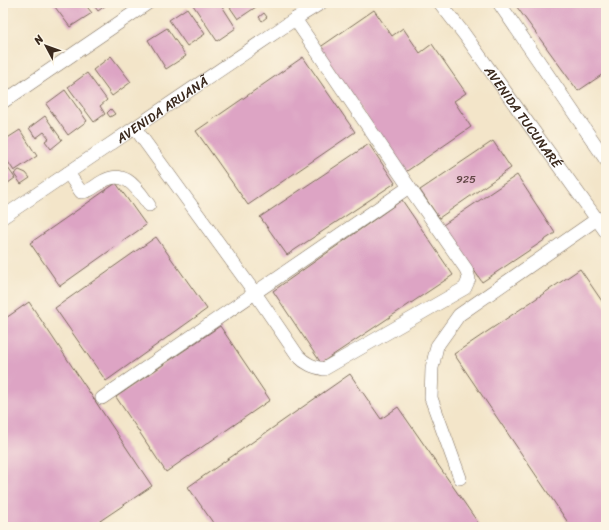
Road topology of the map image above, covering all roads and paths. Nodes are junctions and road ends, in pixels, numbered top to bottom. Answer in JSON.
{"nodes":[{"id":1,"x":148,"y":3,"type":"edge"},
{"id":2,"x":322,"y":3,"type":"edge"},
{"id":3,"x":440,"y":3,"type":"edge"},
{"id":4,"x":500,"y":3,"type":"edge"},
{"id":5,"x":295,"y":19,"type":"junction"},
{"id":6,"x":3,"y":102,"type":"edge"},
{"id":7,"x":135,"y":128,"type":"junction"},
{"id":8,"x":606,"y":160,"type":"edge"},
{"id":9,"x":68,"y":173,"type":"junction"},
{"id":10,"x":409,"y":187,"type":"junction"},
{"id":11,"x":149,"y":205,"type":"dead end"},
{"id":12,"x":3,"y":217,"type":"edge"},
{"id":13,"x":597,"y":219,"type":"junction"},
{"id":14,"x":606,"y":232,"type":"edge"},
{"id":15,"x":255,"y":293,"type":"junction"},
{"id":16,"x":102,"y":398,"type":"dead end"},
{"id":17,"x":460,"y":478,"type":"dead end"}],
"edges":[{"from":1,"to":6,"type":"street"},
{"from":2,"to":5,"type":"street","name":"AVENIDA ARUANÃ"},
{"from":3,"to":13,"type":"street","name":"AVENIDA TUCUNARÉ"},
{"from":4,"to":8,"type":"street"},
{"from":5,"to":7,"type":"street","name":"AVENIDA ARUANÃ"},
{"from":5,"to":10,"type":"street"},
{"from":7,"to":9,"type":"street","name":"AVENIDA ARUANÃ"},
{"from":7,"to":15,"type":"street"},
{"from":9,"to":11,"type":"street"},
{"from":9,"to":12,"type":"street","name":"AVENIDA ARUANÃ"},
{"from":10,"to":15,"type":"street"},
{"from":10,"to":15,"type":"street"},
{"from":13,"to":14,"type":"street","name":"AVENIDA TUCUNARÉ"},
{"from":13,"to":17,"type":"street"},
{"from":15,"to":16,"type":"street"}]}
